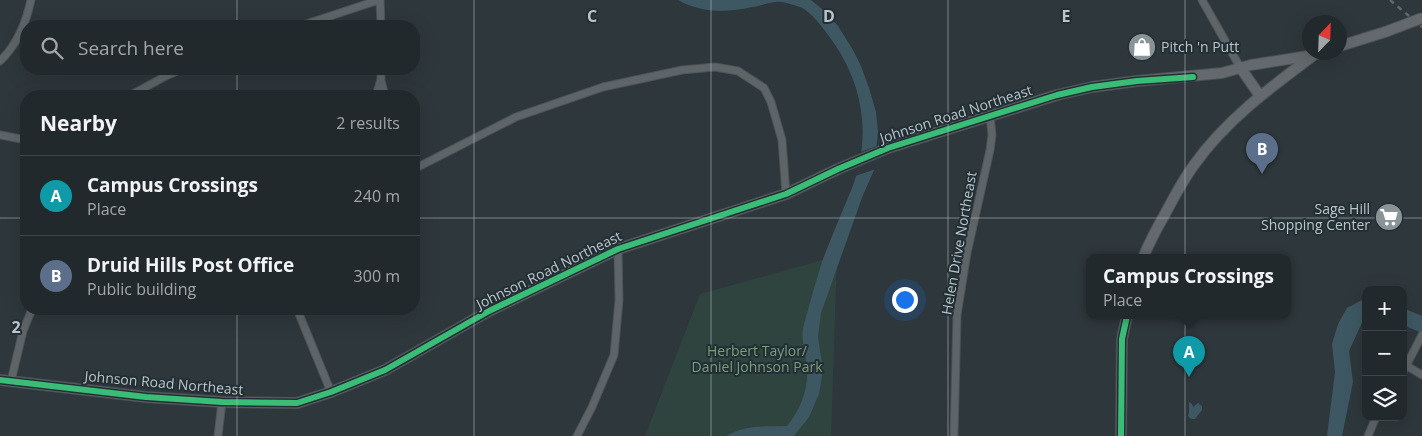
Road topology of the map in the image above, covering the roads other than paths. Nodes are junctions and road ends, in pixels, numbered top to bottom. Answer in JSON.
{"nodes":[{"id":1,"x":31,"y":0,"type":"edge"},
{"id":2,"x":379,"y":0,"type":"edge"},
{"id":3,"x":1202,"y":0,"type":"edge"},
{"id":4,"x":1422,"y":18,"type":"edge"},
{"id":5,"x":26,"y":20,"type":"edge"},
{"id":6,"x":318,"y":20,"type":"edge"},
{"id":7,"x":381,"y":20,"type":"edge"},
{"id":8,"x":20,"y":32,"type":"edge"},
{"id":9,"x":1347,"y":44,"type":"edge"},
{"id":10,"x":1302,"y":57,"type":"edge"},
{"id":11,"x":1310,"y":60,"type":"edge"},
{"id":12,"x":0,"y":61,"type":"edge"},
{"id":13,"x":1240,"y":67,"type":"junction"},
{"id":14,"x":168,"y":75,"type":"edge"},
{"id":15,"x":381,"y":75,"type":"edge"},
{"id":16,"x":381,"y":79,"type":"junction"},
{"id":17,"x":140,"y":90,"type":"edge"},
{"id":18,"x":378,"y":90,"type":"edge"},
{"id":19,"x":384,"y":90,"type":"edge"},
{"id":20,"x":1260,"y":96,"type":"junction"},
{"id":21,"x":990,"y":116,"type":"junction"},
{"id":22,"x":0,"y":135,"type":"edge"},
{"id":23,"x":20,"y":139,"type":"edge"},
{"id":24,"x":420,"y":166,"type":"edge"},
{"id":25,"x":786,"y":194,"type":"junction"},
{"id":26,"x":618,"y":248,"type":"junction"},
{"id":27,"x":1145,"y":254,"type":"edge"},
{"id":28,"x":30,"y":315,"type":"edge"},
{"id":29,"x":299,"y":315,"type":"edge"},
{"id":30,"x":1126,"y":319,"type":"edge"},
{"id":31,"x":1420,"y":338,"type":"edge"},
{"id":32,"x":1407,"y":365,"type":"edge"},
{"id":33,"x":1407,"y":370,"type":"edge"},
{"id":34,"x":1422,"y":375,"type":"edge"},
{"id":35,"x":0,"y":380,"type":"edge"},
{"id":36,"x":11,"y":381,"type":"junction"},
{"id":37,"x":331,"y":392,"type":"junction"},
{"id":38,"x":222,"y":402,"type":"junction"},
{"id":39,"x":1374,"y":421,"type":"edge"},
{"id":40,"x":218,"y":436,"type":"edge"},
{"id":41,"x":578,"y":436,"type":"edge"},
{"id":42,"x":954,"y":436,"type":"edge"},
{"id":43,"x":1121,"y":436,"type":"edge"},
{"id":44,"x":1368,"y":436,"type":"edge"}],
"edges":[{"from":1,"to":5,"type":"street"},
{"from":2,"to":6,"type":"street"},
{"from":2,"to":7,"type":"street"},
{"from":3,"to":13,"type":"street"},
{"from":4,"to":9,"type":"street","bridge":true},
{"from":8,"to":12,"type":"street"},
{"from":10,"to":13,"type":"street","name":"Johnson Road Northeast"},
{"from":11,"to":20,"type":"street"},
{"from":13,"to":20,"type":"street"},
{"from":13,"to":21,"type":"street","name":"Johnson Road Northeast"},
{"from":14,"to":17,"type":"street"},
{"from":15,"to":16,"type":"street"},
{"from":16,"to":18,"type":"street"},
{"from":16,"to":19,"type":"street"},
{"from":20,"to":27,"type":"street"},
{"from":21,"to":25,"type":"street","name":"Johnson Road Northeast"},
{"from":21,"to":42,"type":"street","name":"Helen Drive Northeast"},
{"from":22,"to":23,"type":"street"},
{"from":24,"to":25,"type":"street"},
{"from":25,"to":26,"type":"street","name":"Johnson Road Northeast"},
{"from":26,"to":37,"type":"street","name":"Johnson Road Northeast"},
{"from":26,"to":41,"type":"street"},
{"from":28,"to":36,"type":"street"},
{"from":29,"to":37,"type":"street"},
{"from":30,"to":43,"type":"street"},
{"from":31,"to":32,"type":"street"},
{"from":33,"to":34,"type":"street"},
{"from":35,"to":36,"type":"street","name":"Johnson Road Northeast"},
{"from":36,"to":38,"type":"street","name":"Johnson Road Northeast"},
{"from":37,"to":38,"type":"street","name":"Johnson Road Northeast"},
{"from":38,"to":40,"type":"street"},
{"from":39,"to":44,"type":"street"}]}
